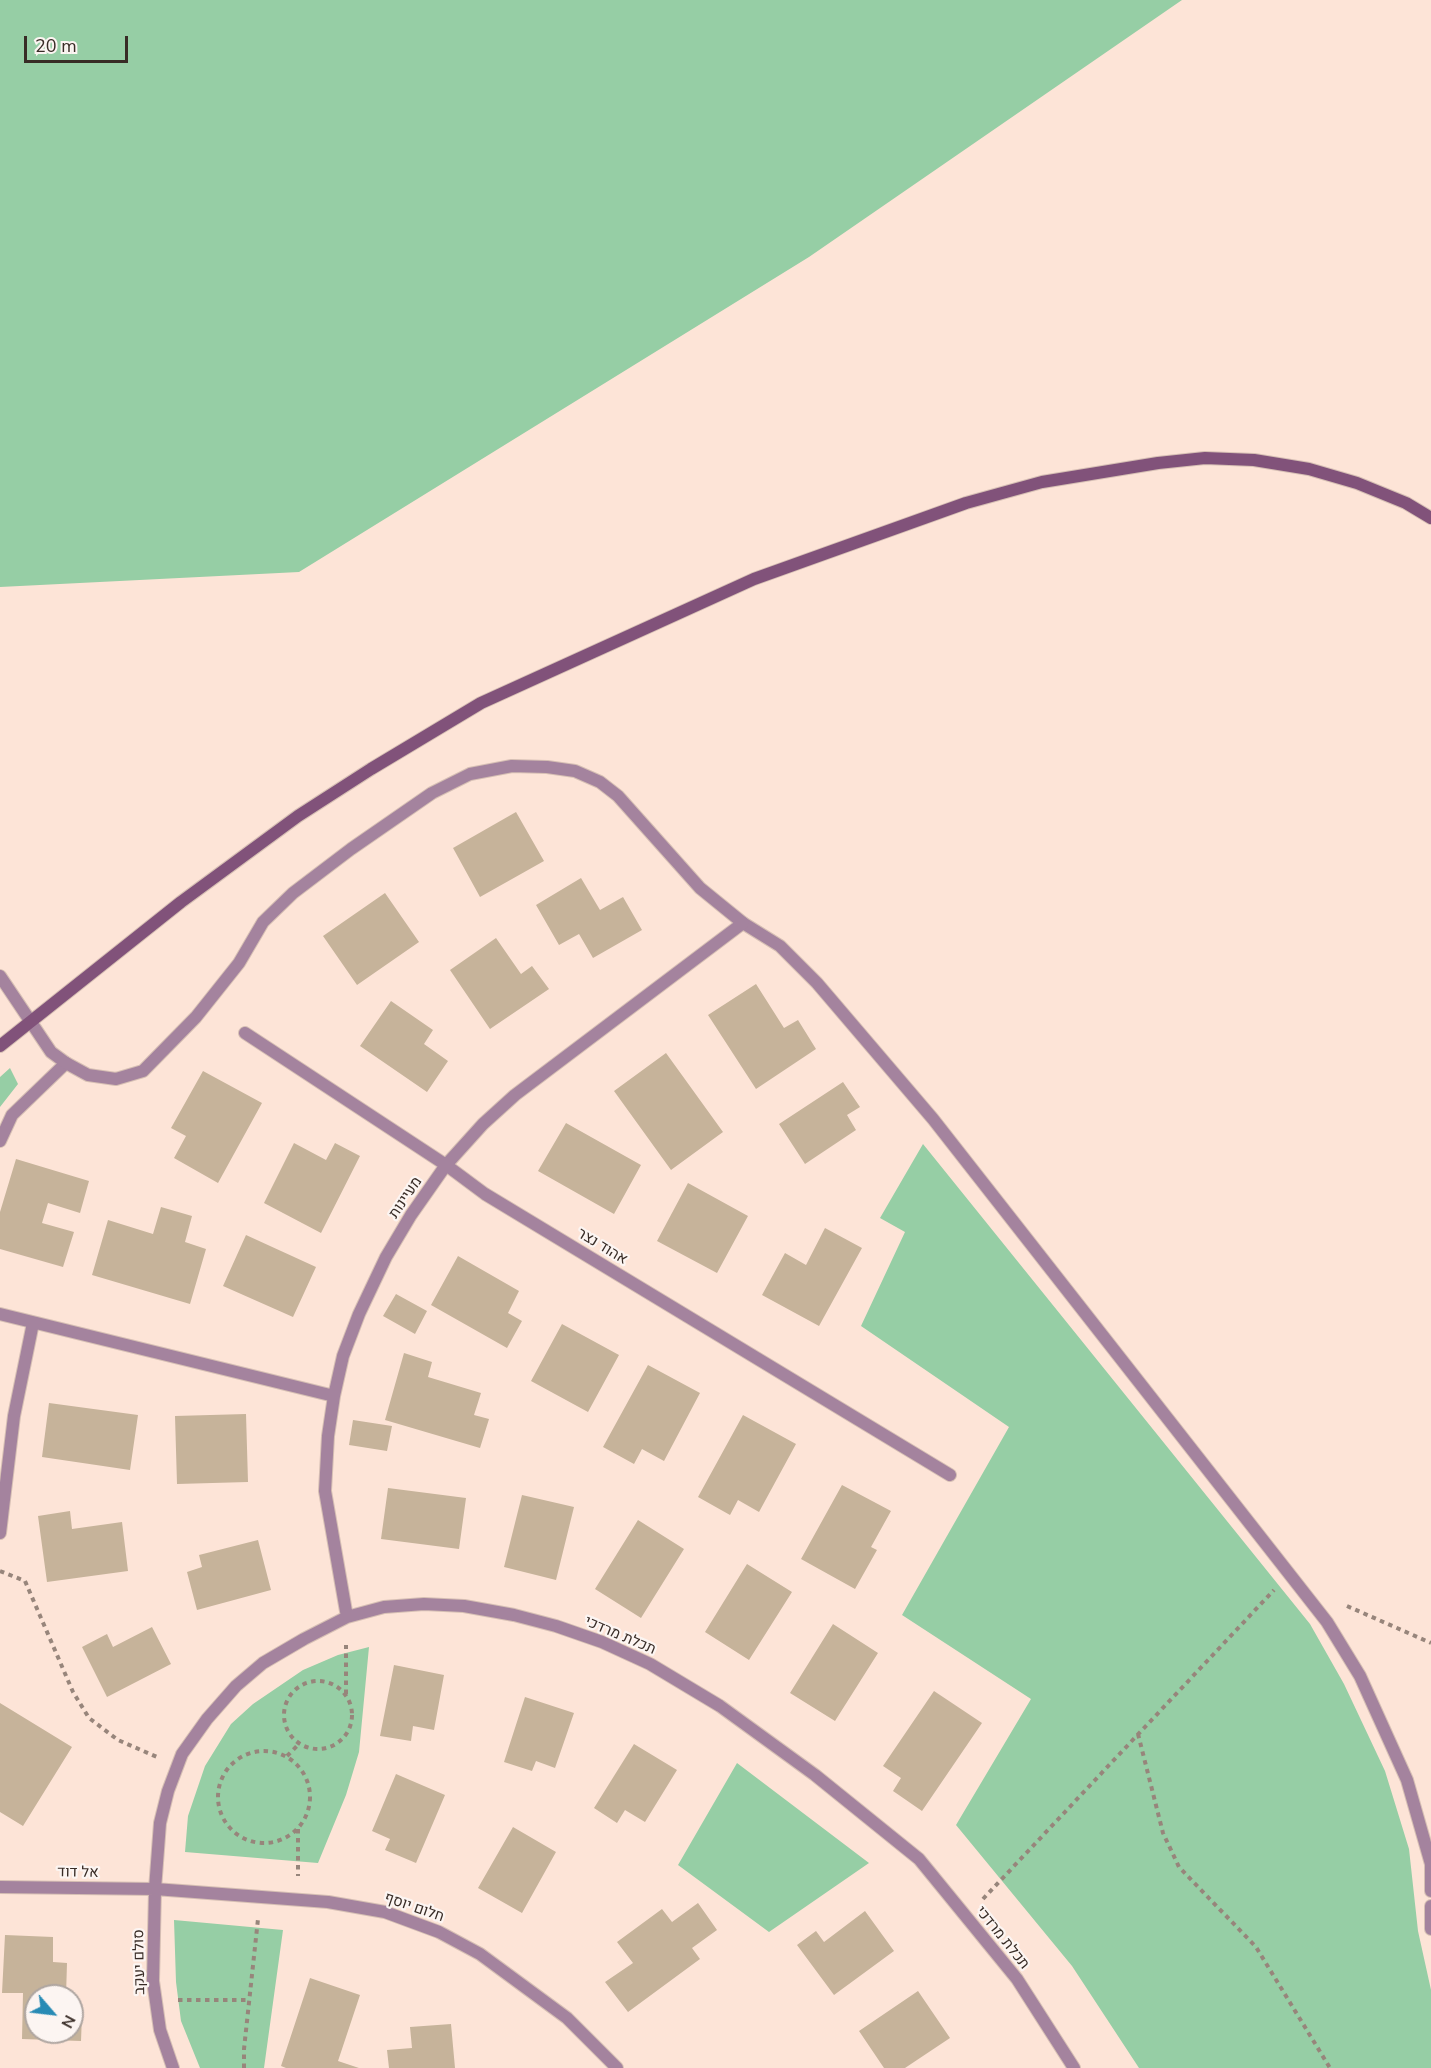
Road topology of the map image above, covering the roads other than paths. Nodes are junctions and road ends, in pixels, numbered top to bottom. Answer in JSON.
{"nodes":[{"id":1,"x":1431,"y":518,"type":"edge"},
{"id":2,"x":743,"y":923,"type":"junction"},
{"id":3,"x":0,"y":976,"type":"edge"},
{"id":4,"x":31,"y":1022,"type":"junction"},
{"id":5,"x":245,"y":1033,"type":"dead end"},
{"id":6,"x":0,"y":1047,"type":"edge"},
{"id":7,"x":66,"y":1064,"type":"junction"},
{"id":8,"x":0,"y":1141,"type":"edge"},
{"id":9,"x":446,"y":1165,"type":"junction"},
{"id":10,"x":0,"y":1314,"type":"edge"},
{"id":11,"x":33,"y":1323,"type":"junction"},
{"id":12,"x":334,"y":1396,"type":"junction"},
{"id":13,"x":950,"y":1475,"type":"dead end"},
{"id":14,"x":0,"y":1533,"type":"edge"},
{"id":15,"x":347,"y":1617,"type":"junction"},
{"id":16,"x":0,"y":1887,"type":"edge"},
{"id":17,"x":155,"y":1889,"type":"junction"},
{"id":18,"x":1431,"y":1891,"type":"edge"},
{"id":19,"x":1431,"y":1906,"type":"edge"},
{"id":20,"x":1431,"y":1929,"type":"edge"},
{"id":21,"x":173,"y":2068,"type":"edge"},
{"id":22,"x":617,"y":2068,"type":"edge"},
{"id":23,"x":1074,"y":2068,"type":"edge"}],
"edges":[{"from":1,"to":4,"type":"main road"},
{"from":2,"to":7,"type":"street"},
{"from":2,"to":9,"type":"street","name":"מעיינות"},
{"from":2,"to":18,"type":"street"},
{"from":3,"to":4,"type":"street"},
{"from":4,"to":6,"type":"main road"},
{"from":4,"to":7,"type":"street"},
{"from":5,"to":9,"type":"street","name":"אהוד נצר"},
{"from":7,"to":8,"type":"street"},
{"from":9,"to":12,"type":"street","name":"מעיינות"},
{"from":9,"to":13,"type":"street","name":"אהוד נצר"},
{"from":10,"to":11,"type":"street"},
{"from":11,"to":12,"type":"street"},
{"from":11,"to":14,"type":"street"},
{"from":12,"to":15,"type":"street","name":"מעיינות"},
{"from":15,"to":17,"type":"street","name":"תכלת מרדכי"},
{"from":15,"to":23,"type":"street","name":"תכלת מרדכי"},
{"from":16,"to":17,"type":"street","name":"אל דוד"},
{"from":17,"to":21,"type":"street","name":"סולם יעקב"},
{"from":17,"to":22,"type":"street","name":"חלום יוסף"},
{"from":19,"to":20,"type":"street"}]}
